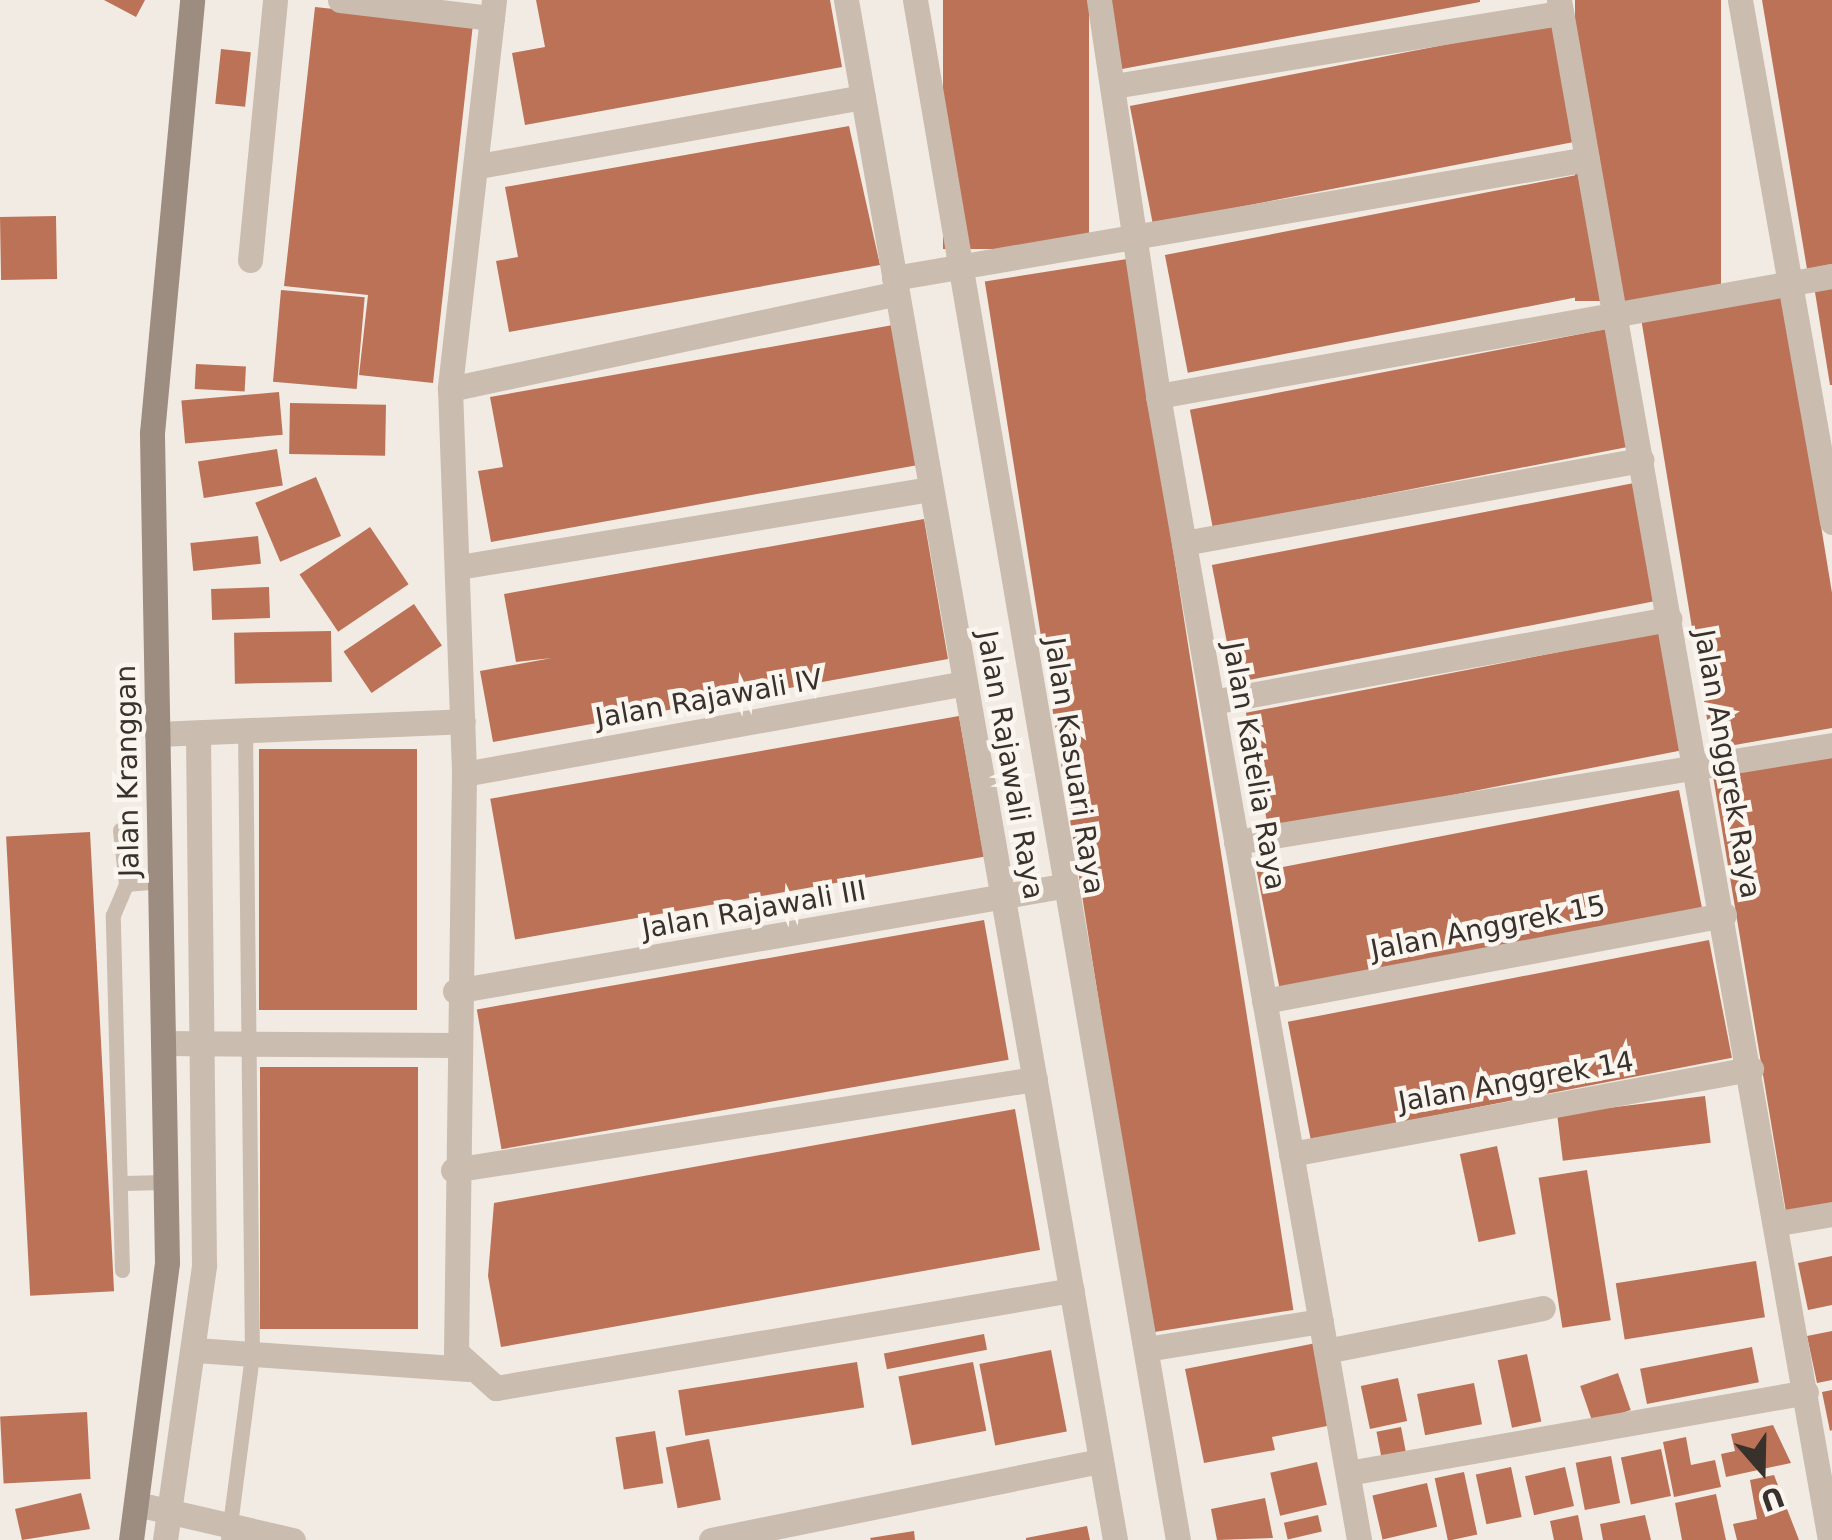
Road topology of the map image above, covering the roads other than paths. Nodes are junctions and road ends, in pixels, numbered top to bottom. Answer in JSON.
{"nodes":[{"id":1,"x":192,"y":0,"type":"edge"},
{"id":2,"x":276,"y":0,"type":"edge"},
{"id":3,"x":340,"y":0,"type":"edge"},
{"id":4,"x":846,"y":0,"type":"edge"},
{"id":5,"x":915,"y":0,"type":"edge"},
{"id":6,"x":1099,"y":0,"type":"edge"},
{"id":7,"x":1740,"y":0,"type":"edge"},
{"id":8,"x":1560,"y":6,"type":"edge"},
{"id":9,"x":493,"y":9,"type":"edge"},
{"id":10,"x":1114,"y":86,"type":"junction"},
{"id":11,"x":863,"y":97,"type":"junction"},
{"id":12,"x":1588,"y":159,"type":"junction"},
{"id":13,"x":479,"y":166,"type":"junction"},
{"id":14,"x":1138,"y":242,"type":"junction"},
{"id":15,"x":250,"y":260,"type":"dead end"},
{"id":16,"x":965,"y":268,"type":"junction"},
{"id":17,"x":1832,"y":276,"type":"edge"},
{"id":18,"x":1790,"y":283,"type":"junction"},
{"id":19,"x":895,"y":286,"type":"junction"},
{"id":20,"x":1614,"y":309,"type":"junction"},
{"id":21,"x":450,"y":389,"type":"junction"},
{"id":22,"x":1158,"y":396,"type":"junction"},
{"id":23,"x":1642,"y":460,"type":"junction"},
{"id":24,"x":931,"y":490,"type":"junction"},
{"id":25,"x":1832,"y":522,"type":"edge"},
{"id":26,"x":1184,"y":542,"type":"junction"},
{"id":27,"x":460,"y":567,"type":"junction"},
{"id":28,"x":1670,"y":619,"type":"junction"},
{"id":29,"x":965,"y":683,"type":"junction"},
{"id":30,"x":1212,"y":702,"type":"junction"},
{"id":31,"x":463,"y":722,"type":"junction"},
{"id":32,"x":246,"y":732,"type":"junction"},
{"id":33,"x":157,"y":734,"type":"junction"},
{"id":34,"x":198,"y":735,"type":"junction"},
{"id":35,"x":1832,"y":745,"type":"edge"},
{"id":36,"x":1696,"y":764,"type":"junction"},
{"id":37,"x":464,"y":774,"type":"junction"},
{"id":38,"x":120,"y":830,"type":"dead end"},
{"id":39,"x":1236,"y":842,"type":"junction"},
{"id":40,"x":160,"y":881,"type":"junction"},
{"id":41,"x":126,"y":884,"type":"junction"},
{"id":42,"x":1062,"y":886,"type":"junction"},
{"id":43,"x":1004,"y":899,"type":"junction"},
{"id":44,"x":1724,"y":914,"type":"junction"},
{"id":45,"x":456,"y":991,"type":"junction"},
{"id":46,"x":1264,"y":1001,"type":"junction"},
{"id":47,"x":162,"y":1043,"type":"junction"},
{"id":48,"x":251,"y":1043,"type":"junction"},
{"id":49,"x":200,"y":1044,"type":"junction"},
{"id":50,"x":455,"y":1045,"type":"junction"},
{"id":51,"x":1751,"y":1069,"type":"junction"},
{"id":52,"x":1035,"y":1079,"type":"junction"},
{"id":53,"x":1291,"y":1154,"type":"junction"},
{"id":54,"x":453,"y":1170,"type":"junction"},
{"id":55,"x":164,"y":1182,"type":"junction"},
{"id":56,"x":124,"y":1184,"type":"junction"},
{"id":57,"x":1832,"y":1214,"type":"edge"},
{"id":58,"x":1779,"y":1222,"type":"junction"},
{"id":59,"x":122,"y":1270,"type":"dead end"},
{"id":60,"x":1072,"y":1290,"type":"junction"},
{"id":61,"x":1543,"y":1308,"type":"dead end"},
{"id":62,"x":1321,"y":1321,"type":"junction"},
{"id":63,"x":1146,"y":1349,"type":"junction"},
{"id":64,"x":196,"y":1350,"type":"junction"},
{"id":65,"x":1326,"y":1351,"type":"junction"},
{"id":66,"x":252,"y":1355,"type":"junction"},
{"id":67,"x":468,"y":1369,"type":"junction"},
{"id":68,"x":1806,"y":1392,"type":"junction"},
{"id":69,"x":1102,"y":1462,"type":"junction"},
{"id":70,"x":1348,"y":1473,"type":"junction"},
{"id":71,"x":141,"y":1505,"type":"junction"},
{"id":72,"x":173,"y":1511,"type":"junction"},
{"id":73,"x":230,"y":1533,"type":"edge"},
{"id":74,"x":131,"y":1540,"type":"edge"},
{"id":75,"x":165,"y":1540,"type":"edge"},
{"id":76,"x":293,"y":1540,"type":"edge"},
{"id":77,"x":711,"y":1540,"type":"edge"},
{"id":78,"x":1116,"y":1540,"type":"edge"},
{"id":79,"x":1178,"y":1540,"type":"edge"},
{"id":80,"x":1360,"y":1540,"type":"edge"},
{"id":81,"x":1830,"y":1540,"type":"edge"}],
"edges":[{"from":1,"to":33,"type":"main road","name":"Jalan Kranggan"},
{"from":2,"to":15,"type":"street"},
{"from":3,"to":9,"type":"street"},
{"from":4,"to":11,"type":"street","name":"Jalan Rajawali Raya"},
{"from":5,"to":16,"type":"street","name":"Jalan Kasuari Raya"},
{"from":6,"to":10,"type":"street","name":"Jalan Katelia Raya"},
{"from":7,"to":18,"type":"street"},
{"from":8,"to":10,"type":"street"},
{"from":8,"to":12,"type":"street","name":"Jalan Anggrek Raya"},
{"from":9,"to":13,"type":"street"},
{"from":10,"to":14,"type":"street","name":"Jalan Katelia Raya"},
{"from":11,"to":13,"type":"street"},
{"from":11,"to":19,"type":"street","name":"Jalan Rajawali Raya"},
{"from":12,"to":14,"type":"street"},
{"from":12,"to":20,"type":"street","name":"Jalan Anggrek Raya"},
{"from":13,"to":21,"type":"street"},
{"from":14,"to":16,"type":"street"},
{"from":14,"to":22,"type":"street","name":"Jalan Katelia Raya"},
{"from":16,"to":19,"type":"street"},
{"from":16,"to":42,"type":"street","name":"Jalan Kasuari Raya"},
{"from":17,"to":18,"type":"street"},
{"from":18,"to":20,"type":"street"},
{"from":18,"to":25,"type":"street"},
{"from":19,"to":21,"type":"street"},
{"from":19,"to":24,"type":"street","name":"Jalan Rajawali Raya"},
{"from":20,"to":22,"type":"street"},
{"from":20,"to":23,"type":"street","name":"Jalan Anggrek Raya"},
{"from":21,"to":27,"type":"street"},
{"from":22,"to":26,"type":"street","name":"Jalan Katelia Raya"},
{"from":23,"to":26,"type":"street"},
{"from":23,"to":28,"type":"street","name":"Jalan Anggrek Raya"},
{"from":24,"to":27,"type":"street"},
{"from":24,"to":29,"type":"street","name":"Jalan Rajawali Raya"},
{"from":26,"to":30,"type":"street","name":"Jalan Katelia Raya"},
{"from":27,"to":31,"type":"street"},
{"from":28,"to":30,"type":"street"},
{"from":28,"to":36,"type":"street","name":"Jalan Anggrek Raya"},
{"from":29,"to":37,"type":"street","name":"Jalan Rajawali IV"},
{"from":29,"to":43,"type":"street","name":"Jalan Rajawali Raya"},
{"from":30,"to":39,"type":"street","name":"Jalan Katelia Raya"},
{"from":31,"to":32,"type":"street"},
{"from":31,"to":37,"type":"street"},
{"from":32,"to":34,"type":"street"},
{"from":32,"to":48,"type":"lane"},
{"from":33,"to":34,"type":"street"},
{"from":33,"to":40,"type":"main road","name":"Jalan Kranggan"},
{"from":34,"to":49,"type":"street"},
{"from":35,"to":36,"type":"street"},
{"from":36,"to":39,"type":"street"},
{"from":36,"to":44,"type":"street","name":"Jalan Anggrek Raya"},
{"from":37,"to":45,"type":"street"},
{"from":38,"to":41,"type":"lane"},
{"from":39,"to":46,"type":"street","name":"Jalan Katelia Raya"},
{"from":40,"to":41,"type":"lane"},
{"from":40,"to":47,"type":"main road","name":"Jalan Kranggan"},
{"from":41,"to":56,"type":"lane"},
{"from":42,"to":43,"type":"street","name":"Jalan Rajawali III"},
{"from":42,"to":63,"type":"street","name":"Jalan Kasuari Raya"},
{"from":43,"to":45,"type":"street","name":"Jalan Rajawali III"},
{"from":43,"to":52,"type":"street","name":"Jalan Rajawali Raya"},
{"from":44,"to":46,"type":"street","name":"Jalan Anggrek 15"},
{"from":44,"to":51,"type":"street","name":"Jalan Anggrek Raya"},
{"from":45,"to":50,"type":"street"},
{"from":46,"to":53,"type":"street","name":"Jalan Katelia Raya"},
{"from":47,"to":49,"type":"street"},
{"from":47,"to":55,"type":"main road","name":"Jalan Kranggan"},
{"from":48,"to":49,"type":"street"},
{"from":48,"to":50,"type":"street"},
{"from":48,"to":66,"type":"lane"},
{"from":49,"to":64,"type":"street"},
{"from":50,"to":54,"type":"street"},
{"from":51,"to":53,"type":"street","name":"Jalan Anggrek 14"},
{"from":51,"to":58,"type":"street","name":"Jalan Anggrek Raya"},
{"from":52,"to":54,"type":"street"},
{"from":52,"to":60,"type":"street","name":"Jalan Rajawali Raya"},
{"from":53,"to":62,"type":"street","name":"Jalan Katelia Raya"},
{"from":54,"to":67,"type":"street"},
{"from":55,"to":56,"type":"lane"},
{"from":55,"to":71,"type":"main road","name":"Jalan Kranggan"},
{"from":56,"to":59,"type":"lane"},
{"from":57,"to":58,"type":"street"},
{"from":58,"to":68,"type":"street","name":"Jalan Anggrek Raya"},
{"from":60,"to":67,"type":"street"},
{"from":60,"to":69,"type":"street","name":"Jalan Rajawali Raya"},
{"from":61,"to":65,"type":"street"},
{"from":62,"to":63,"type":"street"},
{"from":62,"to":65,"type":"street","name":"Jalan Katelia Raya"},
{"from":63,"to":79,"type":"street","name":"Jalan Kasuari Raya"},
{"from":64,"to":66,"type":"street"},
{"from":64,"to":72,"type":"street"},
{"from":65,"to":70,"type":"street","name":"Jalan Katelia Raya"},
{"from":66,"to":67,"type":"street"},
{"from":66,"to":73,"type":"lane"},
{"from":68,"to":70,"type":"street"},
{"from":68,"to":81,"type":"street","name":"Jalan Anggrek Raya"},
{"from":69,"to":77,"type":"street"},
{"from":69,"to":78,"type":"street","name":"Jalan Rajawali Raya"},
{"from":70,"to":80,"type":"street","name":"Jalan Katelia Raya"},
{"from":71,"to":72,"type":"street"},
{"from":71,"to":74,"type":"main road","name":"Jalan Kranggan"},
{"from":72,"to":73,"type":"street"},
{"from":72,"to":75,"type":"street"},
{"from":73,"to":76,"type":"street"}]}
